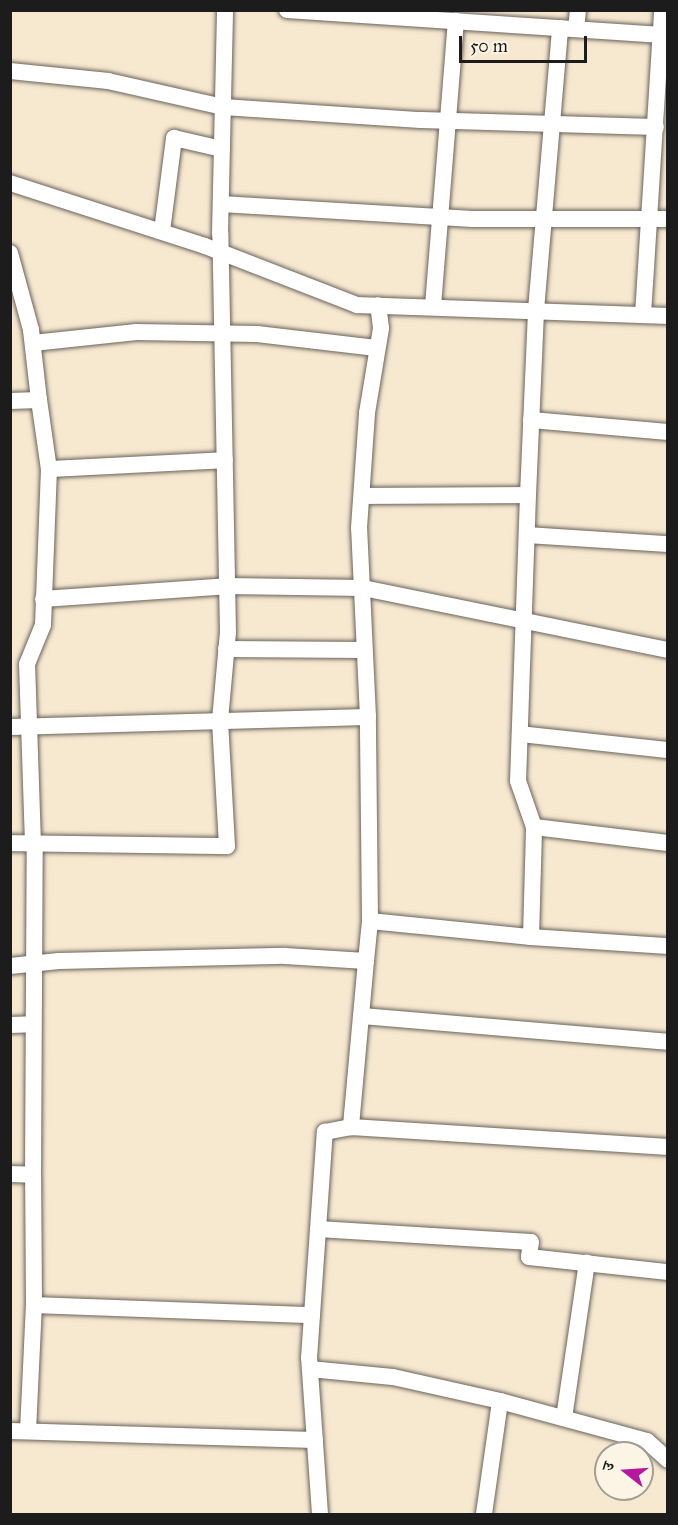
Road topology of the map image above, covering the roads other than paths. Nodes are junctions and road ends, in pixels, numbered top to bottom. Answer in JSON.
{"nodes":[{"id":1,"x":225,"y":10,"type":"edge"},
{"id":2,"x":287,"y":10,"type":"edge"},
{"id":3,"x":578,"y":10,"type":"edge"},
{"id":4,"x":662,"y":10,"type":"edge"},
{"id":5,"x":343,"y":12,"type":"edge"},
{"id":6,"x":456,"y":21,"type":"junction"},
{"id":7,"x":568,"y":29,"type":"junction"},
{"id":8,"x":662,"y":35,"type":"junction"},
{"id":9,"x":10,"y":71,"type":"edge"},
{"id":10,"x":663,"y":103,"type":"edge"},
{"id":11,"x":223,"y":106,"type":"junction"},
{"id":12,"x":448,"y":121,"type":"junction"},
{"id":13,"x":551,"y":124,"type":"junction"},
{"id":14,"x":656,"y":127,"type":"junction"},
{"id":15,"x":222,"y":149,"type":"junction"},
{"id":16,"x":10,"y":183,"type":"edge"},
{"id":17,"x":221,"y":204,"type":"junction"},
{"id":18,"x":440,"y":217,"type":"junction"},
{"id":19,"x":543,"y":219,"type":"junction"},
{"id":20,"x":650,"y":219,"type":"junction"},
{"id":21,"x":668,"y":219,"type":"edge"},
{"id":22,"x":162,"y":231,"type":"junction"},
{"id":23,"x":221,"y":252,"type":"junction"},
{"id":24,"x":10,"y":253,"type":"edge"},
{"id":25,"x":378,"y":305,"type":"junction"},
{"id":26,"x":433,"y":306,"type":"junction"},
{"id":27,"x":536,"y":310,"type":"junction"},
{"id":28,"x":644,"y":315,"type":"junction"},
{"id":29,"x":668,"y":316,"type":"edge"},
{"id":30,"x":221,"y":333,"type":"junction"},
{"id":31,"x":33,"y":343,"type":"junction"},
{"id":32,"x":376,"y":348,"type":"junction"},
{"id":33,"x":39,"y":400,"type":"junction"},
{"id":34,"x":10,"y":402,"type":"edge"},
{"id":35,"x":531,"y":420,"type":"junction"},
{"id":36,"x":668,"y":432,"type":"edge"},
{"id":37,"x":225,"y":460,"type":"junction"},
{"id":38,"x":49,"y":469,"type":"junction"},
{"id":39,"x":528,"y":495,"type":"junction"},
{"id":40,"x":362,"y":496,"type":"junction"},
{"id":41,"x":527,"y":535,"type":"junction"},
{"id":42,"x":668,"y":544,"type":"edge"},
{"id":43,"x":227,"y":586,"type":"junction"},
{"id":44,"x":363,"y":588,"type":"junction"},
{"id":45,"x":43,"y":599,"type":"junction"},
{"id":46,"x":526,"y":620,"type":"junction"},
{"id":47,"x":226,"y":649,"type":"junction"},
{"id":48,"x":363,"y":650,"type":"junction"},
{"id":49,"x":668,"y":650,"type":"edge"},
{"id":50,"x":368,"y":717,"type":"junction"},
{"id":51,"x":220,"y":720,"type":"junction"},
{"id":52,"x":10,"y":727,"type":"edge"},
{"id":53,"x":32,"y":727,"type":"junction"},
{"id":54,"x":520,"y":734,"type":"junction"},
{"id":55,"x":668,"y":750,"type":"edge"},
{"id":56,"x":534,"y":827,"type":"junction"},
{"id":57,"x":10,"y":843,"type":"edge"},
{"id":58,"x":668,"y":843,"type":"edge"},
{"id":59,"x":34,"y":844,"type":"junction"},
{"id":60,"x":370,"y":921,"type":"junction"},
{"id":61,"x":531,"y":937,"type":"junction"},
{"id":62,"x":668,"y":946,"type":"edge"},
{"id":63,"x":366,"y":961,"type":"junction"},
{"id":64,"x":33,"y":964,"type":"junction"},
{"id":65,"x":10,"y":966,"type":"edge"},
{"id":66,"x":361,"y":1016,"type":"junction"},
{"id":67,"x":33,"y":1024,"type":"junction"},
{"id":68,"x":10,"y":1025,"type":"edge"},
{"id":69,"x":668,"y":1042,"type":"edge"},
{"id":70,"x":351,"y":1127,"type":"junction"},
{"id":71,"x":668,"y":1147,"type":"edge"},
{"id":72,"x":10,"y":1174,"type":"edge"},
{"id":73,"x":33,"y":1175,"type":"junction"},
{"id":74,"x":318,"y":1229,"type":"junction"},
{"id":75,"x":587,"y":1263,"type":"junction"},
{"id":76,"x":668,"y":1272,"type":"edge"},
{"id":77,"x":34,"y":1305,"type":"junction"},
{"id":78,"x":312,"y":1316,"type":"junction"},
{"id":79,"x":310,"y":1369,"type":"junction"},
{"id":80,"x":500,"y":1401,"type":"junction"},
{"id":81,"x":564,"y":1418,"type":"junction"},
{"id":82,"x":10,"y":1431,"type":"edge"},
{"id":83,"x":28,"y":1431,"type":"junction"},
{"id":84,"x":315,"y":1440,"type":"junction"},
{"id":85,"x":668,"y":1461,"type":"edge"},
{"id":86,"x":320,"y":1515,"type":"edge"},
{"id":87,"x":484,"y":1515,"type":"edge"}],
"edges":[{"from":1,"to":11,"type":"street"},
{"from":2,"to":5,"type":"street"},
{"from":3,"to":7,"type":"street"},
{"from":4,"to":8,"type":"street"},
{"from":5,"to":6,"type":"street"},
{"from":6,"to":7,"type":"street"},
{"from":6,"to":12,"type":"street"},
{"from":7,"to":8,"type":"street"},
{"from":7,"to":13,"type":"street"},
{"from":8,"to":10,"type":"street"},
{"from":9,"to":11,"type":"street"},
{"from":10,"to":14,"type":"street"},
{"from":11,"to":12,"type":"street"},
{"from":11,"to":15,"type":"street"},
{"from":12,"to":13,"type":"street"},
{"from":12,"to":18,"type":"street"},
{"from":13,"to":14,"type":"street"},
{"from":13,"to":19,"type":"street"},
{"from":14,"to":20,"type":"street"},
{"from":15,"to":17,"type":"street"},
{"from":15,"to":22,"type":"street"},
{"from":16,"to":22,"type":"street"},
{"from":17,"to":18,"type":"street"},
{"from":17,"to":23,"type":"street"},
{"from":18,"to":19,"type":"street"},
{"from":18,"to":26,"type":"street"},
{"from":19,"to":20,"type":"street"},
{"from":19,"to":27,"type":"street"},
{"from":20,"to":21,"type":"street"},
{"from":20,"to":28,"type":"street"},
{"from":22,"to":23,"type":"street"},
{"from":23,"to":25,"type":"street"},
{"from":23,"to":30,"type":"street"},
{"from":24,"to":31,"type":"street"},
{"from":25,"to":26,"type":"street"},
{"from":25,"to":32,"type":"street"},
{"from":26,"to":27,"type":"street"},
{"from":27,"to":28,"type":"street"},
{"from":27,"to":35,"type":"street"},
{"from":28,"to":29,"type":"street"},
{"from":30,"to":31,"type":"street"},
{"from":30,"to":32,"type":"street"},
{"from":30,"to":37,"type":"street"},
{"from":31,"to":33,"type":"street"},
{"from":32,"to":40,"type":"street"},
{"from":33,"to":34,"type":"street"},
{"from":33,"to":38,"type":"street"},
{"from":35,"to":36,"type":"street"},
{"from":35,"to":39,"type":"street"},
{"from":37,"to":38,"type":"street"},
{"from":37,"to":43,"type":"street"},
{"from":38,"to":45,"type":"street"},
{"from":39,"to":40,"type":"street"},
{"from":39,"to":41,"type":"street"},
{"from":40,"to":44,"type":"street"},
{"from":41,"to":42,"type":"street"},
{"from":41,"to":46,"type":"street"},
{"from":43,"to":44,"type":"street"},
{"from":43,"to":45,"type":"street"},
{"from":43,"to":47,"type":"street"},
{"from":44,"to":46,"type":"street"},
{"from":44,"to":48,"type":"street"},
{"from":45,"to":53,"type":"street"},
{"from":46,"to":49,"type":"street"},
{"from":46,"to":54,"type":"street"},
{"from":47,"to":48,"type":"street"},
{"from":47,"to":51,"type":"street"},
{"from":48,"to":50,"type":"street"},
{"from":50,"to":51,"type":"street"},
{"from":50,"to":60,"type":"street"},
{"from":51,"to":53,"type":"street"},
{"from":51,"to":59,"type":"street"},
{"from":52,"to":53,"type":"street"},
{"from":53,"to":59,"type":"street"},
{"from":54,"to":55,"type":"street"},
{"from":54,"to":56,"type":"street"},
{"from":56,"to":58,"type":"street"},
{"from":56,"to":61,"type":"street"},
{"from":57,"to":59,"type":"street"},
{"from":59,"to":64,"type":"street"},
{"from":60,"to":61,"type":"street"},
{"from":60,"to":63,"type":"street"},
{"from":61,"to":62,"type":"street"},
{"from":63,"to":64,"type":"street"},
{"from":63,"to":66,"type":"street"},
{"from":64,"to":65,"type":"street"},
{"from":64,"to":67,"type":"street"},
{"from":66,"to":69,"type":"street"},
{"from":66,"to":70,"type":"street"},
{"from":67,"to":68,"type":"street"},
{"from":67,"to":73,"type":"street"},
{"from":70,"to":71,"type":"street"},
{"from":70,"to":74,"type":"street"},
{"from":72,"to":73,"type":"street"},
{"from":73,"to":77,"type":"street"},
{"from":74,"to":75,"type":"street"},
{"from":74,"to":78,"type":"street"},
{"from":75,"to":76,"type":"street"},
{"from":75,"to":81,"type":"street"},
{"from":77,"to":78,"type":"street"},
{"from":77,"to":83,"type":"street"},
{"from":78,"to":79,"type":"street"},
{"from":79,"to":80,"type":"street"},
{"from":79,"to":84,"type":"street"},
{"from":80,"to":81,"type":"street"},
{"from":80,"to":87,"type":"street"},
{"from":81,"to":85,"type":"street"},
{"from":82,"to":83,"type":"street"},
{"from":83,"to":84,"type":"street"},
{"from":84,"to":86,"type":"street"}]}
